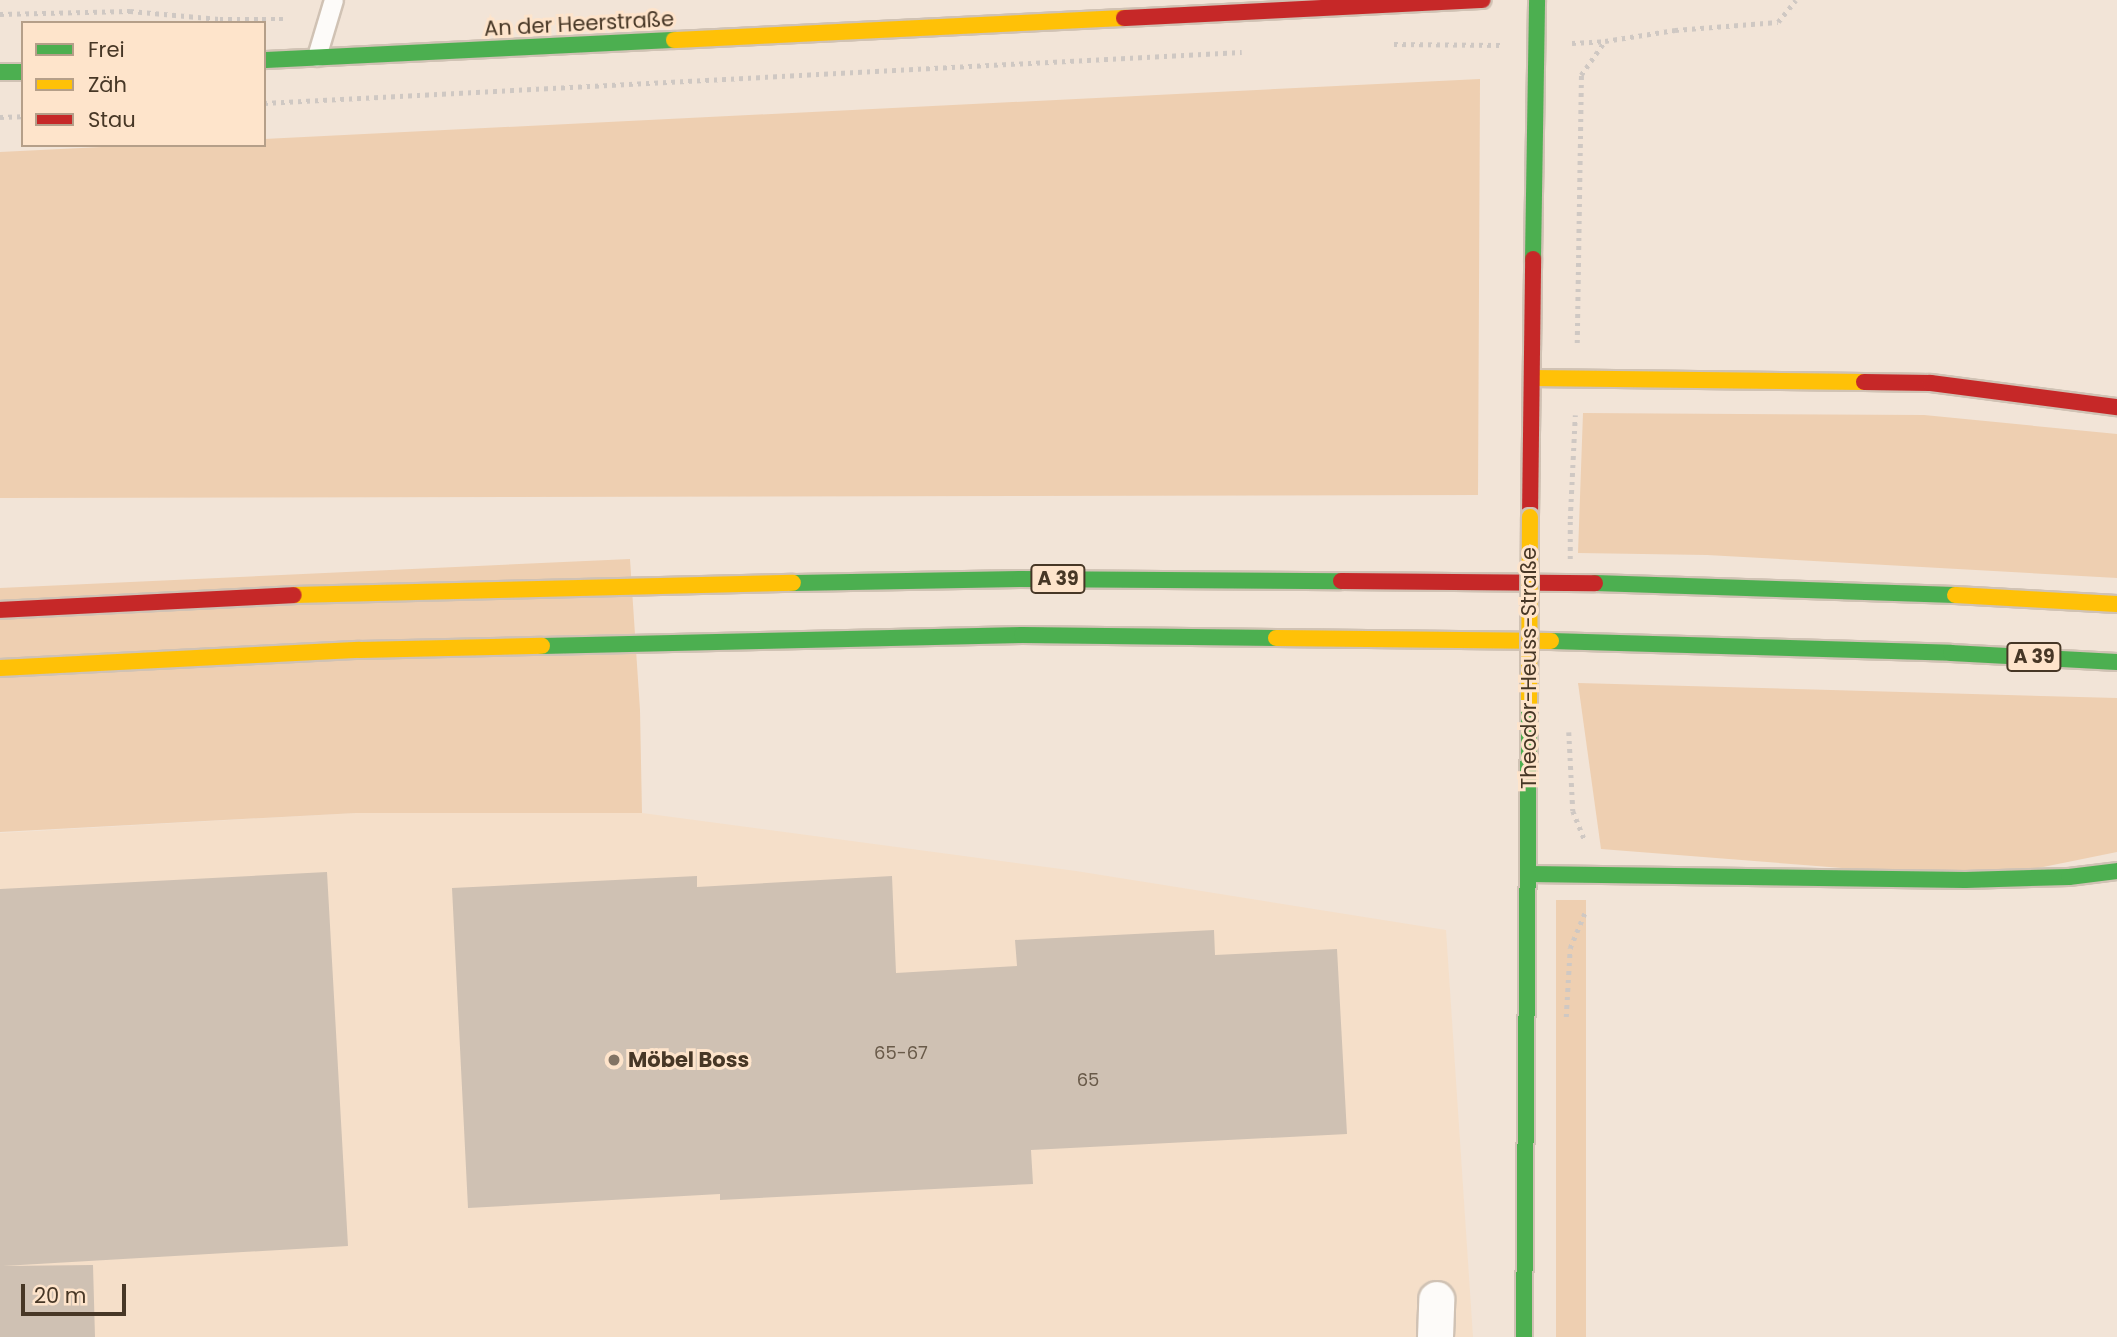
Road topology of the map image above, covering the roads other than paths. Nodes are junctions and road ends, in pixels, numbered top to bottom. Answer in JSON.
{"nodes":[{"id":1,"x":334,"y":0,"type":"edge"},
{"id":2,"x":1021,"y":0,"type":"edge"},
{"id":3,"x":1483,"y":0,"type":"edge"},
{"id":4,"x":1537,"y":0,"type":"edge"},
{"id":5,"x":1021,"y":23,"type":"junction"},
{"id":6,"x":317,"y":58,"type":"junction"},
{"id":7,"x":266,"y":61,"type":"edge"},
{"id":8,"x":0,"y":72,"type":"edge"},
{"id":9,"x":21,"y":72,"type":"edge"},
{"id":10,"x":1532,"y":378,"type":"junction"},
{"id":11,"x":2117,"y":407,"type":"edge"},
{"id":12,"x":2117,"y":604,"type":"edge"},
{"id":13,"x":0,"y":610,"type":"edge"},
{"id":14,"x":2117,"y":662,"type":"edge"},
{"id":15,"x":0,"y":668,"type":"edge"},
{"id":16,"x":2117,"y":871,"type":"edge"},
{"id":17,"x":1529,"y":874,"type":"junction"},
{"id":18,"x":1436,"y":1299,"type":"dead end"},
{"id":19,"x":1435,"y":1337,"type":"edge"},
{"id":20,"x":1524,"y":1337,"type":"edge"}],
"edges":[{"from":1,"to":6,"type":"lane"},
{"from":2,"to":5,"type":"lane"},
{"from":3,"to":5,"type":"main road","name":"An der Heerstraße"},
{"from":4,"to":10,"type":"main road","name":"Theodor-Heuss-Straße"},
{"from":5,"to":6,"type":"main road","name":"An der Heerstraße"},
{"from":6,"to":7,"type":"main road","name":"An der Heerstraße"},
{"from":8,"to":9,"type":"main road"},
{"from":10,"to":11,"type":"main road"},
{"from":10,"to":17,"type":"main road","name":"Theodor-Heuss-Straße","bridge":true},
{"from":12,"to":13,"type":"main road","number":"A 39"},
{"from":14,"to":15,"type":"main road","number":"A 39"},
{"from":16,"to":17,"type":"main road"},
{"from":17,"to":20,"type":"main road","name":"Theodor-Heuss-Straße"},
{"from":18,"to":19,"type":"street"}]}
